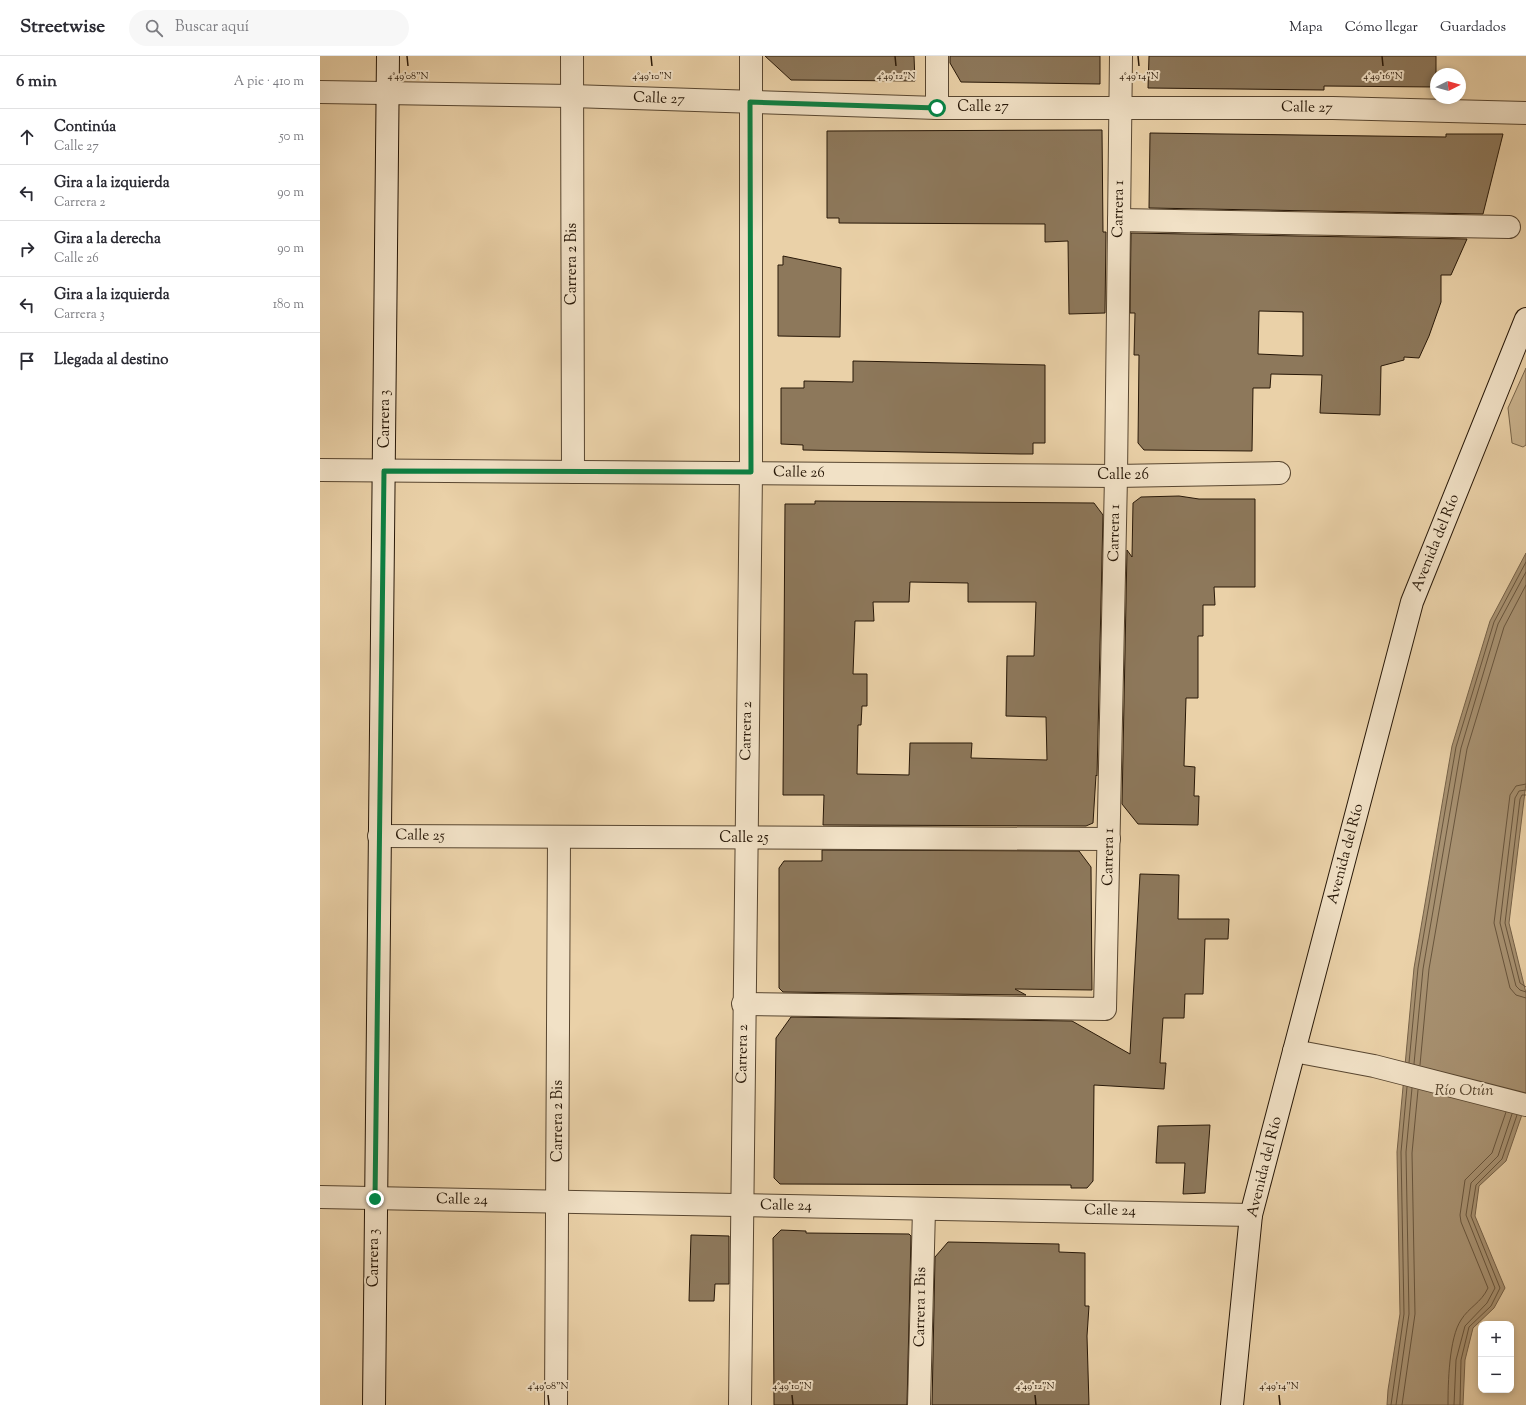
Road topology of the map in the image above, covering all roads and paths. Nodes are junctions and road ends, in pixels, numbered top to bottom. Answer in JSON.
{"nodes":[{"id":1,"x":388,"y":56,"type":"edge"},
{"id":2,"x":572,"y":56,"type":"edge"},
{"id":3,"x":751,"y":56,"type":"edge"},
{"id":4,"x":937,"y":56,"type":"edge"},
{"id":5,"x":1121,"y":56,"type":"edge"},
{"id":6,"x":320,"y":92,"type":"edge"},
{"id":7,"x":388,"y":93,"type":"junction"},
{"id":8,"x":572,"y":96,"type":"junction"},
{"id":9,"x":750,"y":102,"type":"junction"},
{"id":10,"x":1121,"y":107,"type":"junction"},
{"id":11,"x":937,"y":108,"type":"junction"},
{"id":12,"x":1526,"y":114,"type":"edge"},
{"id":13,"x":1119,"y":220,"type":"junction"},
{"id":14,"x":1509,"y":228,"type":"dead end"},
{"id":15,"x":1526,"y":319,"type":"edge"},
{"id":16,"x":320,"y":470,"type":"edge"},
{"id":17,"x":384,"y":471,"type":"junction"},
{"id":18,"x":573,"y":472,"type":"junction"},
{"id":19,"x":751,"y":472,"type":"junction"},
{"id":20,"x":1279,"y":473,"type":"dead end"},
{"id":21,"x":1116,"y":476,"type":"junction"},
{"id":22,"x":379,"y":836,"type":"junction"},
{"id":23,"x":559,"y":838,"type":"junction"},
{"id":24,"x":746,"y":838,"type":"junction"},
{"id":25,"x":1109,"y":839,"type":"junction"},
{"id":26,"x":743,"y":1004,"type":"junction"},
{"id":27,"x":1294,"y":1051,"type":"junction"},
{"id":28,"x":1526,"y":1106,"type":"edge"},
{"id":29,"x":320,"y":1197,"type":"edge"},
{"id":30,"x":375,"y":1199,"type":"junction"},
{"id":31,"x":558,"y":1202,"type":"junction"},
{"id":32,"x":741,"y":1206,"type":"junction"},
{"id":33,"x":924,"y":1209,"type":"junction"},
{"id":34,"x":1251,"y":1215,"type":"junction"},
{"id":35,"x":374,"y":1405,"type":"edge"},
{"id":36,"x":556,"y":1405,"type":"edge"},
{"id":37,"x":740,"y":1405,"type":"edge"},
{"id":38,"x":919,"y":1405,"type":"edge"},
{"id":39,"x":1232,"y":1405,"type":"edge"}],
"edges":[{"from":1,"to":7,"type":"street","name":"Carrera 3"},
{"from":2,"to":8,"type":"street","name":"Carrera 2 Bis"},
{"from":3,"to":9,"type":"street","name":"Carrera 2"},
{"from":4,"to":11,"type":"street"},
{"from":5,"to":10,"type":"street","name":"Carrera 1"},
{"from":6,"to":7,"type":"street","name":"Calle 27"},
{"from":7,"to":8,"type":"street","name":"Calle 27"},
{"from":7,"to":17,"type":"street","name":"Carrera 3"},
{"from":8,"to":9,"type":"street","name":"Calle 27"},
{"from":8,"to":18,"type":"street","name":"Carrera 2 Bis"},
{"from":9,"to":11,"type":"street","name":"Calle 27"},
{"from":9,"to":19,"type":"street","name":"Carrera 2"},
{"from":10,"to":11,"type":"street","name":"Calle 27"},
{"from":10,"to":12,"type":"street","name":"Calle 27"},
{"from":10,"to":13,"type":"street","name":"Carrera 1"},
{"from":13,"to":14,"type":"street"},
{"from":13,"to":21,"type":"street","name":"Carrera 1"},
{"from":15,"to":27,"type":"street","name":"Avenida del Río"},
{"from":16,"to":17,"type":"street","name":"Calle 26"},
{"from":17,"to":18,"type":"street","name":"Calle 26"},
{"from":17,"to":22,"type":"street","name":"Carrera 3"},
{"from":18,"to":19,"type":"street","name":"Calle 26"},
{"from":19,"to":21,"type":"street","name":"Calle 26"},
{"from":19,"to":24,"type":"street","name":"Carrera 2"},
{"from":20,"to":21,"type":"street","name":"Calle 26"},
{"from":21,"to":25,"type":"street","name":"Carrera 1"},
{"from":22,"to":23,"type":"street","name":"Calle 25"},
{"from":22,"to":30,"type":"street","name":"Carrera 3"},
{"from":23,"to":24,"type":"street","name":"Calle 25"},
{"from":23,"to":31,"type":"street","name":"Carrera 2 Bis"},
{"from":24,"to":25,"type":"street","name":"Calle 25"},
{"from":24,"to":26,"type":"street","name":"Carrera 2"},
{"from":25,"to":26,"type":"street","name":"Carrera 1"},
{"from":26,"to":32,"type":"street","name":"Carrera 2"},
{"from":27,"to":28,"type":"street"},
{"from":27,"to":34,"type":"street","name":"Avenida del Río"},
{"from":29,"to":30,"type":"street","name":"Calle 24"},
{"from":30,"to":31,"type":"street","name":"Calle 24"},
{"from":30,"to":35,"type":"street","name":"Carrera 3"},
{"from":31,"to":32,"type":"street","name":"Calle 24"},
{"from":31,"to":36,"type":"street","name":"Carrera 2 Bis"},
{"from":32,"to":33,"type":"street","name":"Calle 24"},
{"from":32,"to":37,"type":"street","name":"Carrera 2"},
{"from":33,"to":34,"type":"street","name":"Calle 24"},
{"from":33,"to":38,"type":"street","name":"Carrera 1 Bis"},
{"from":34,"to":39,"type":"street","name":"Avenida del Río"}]}
